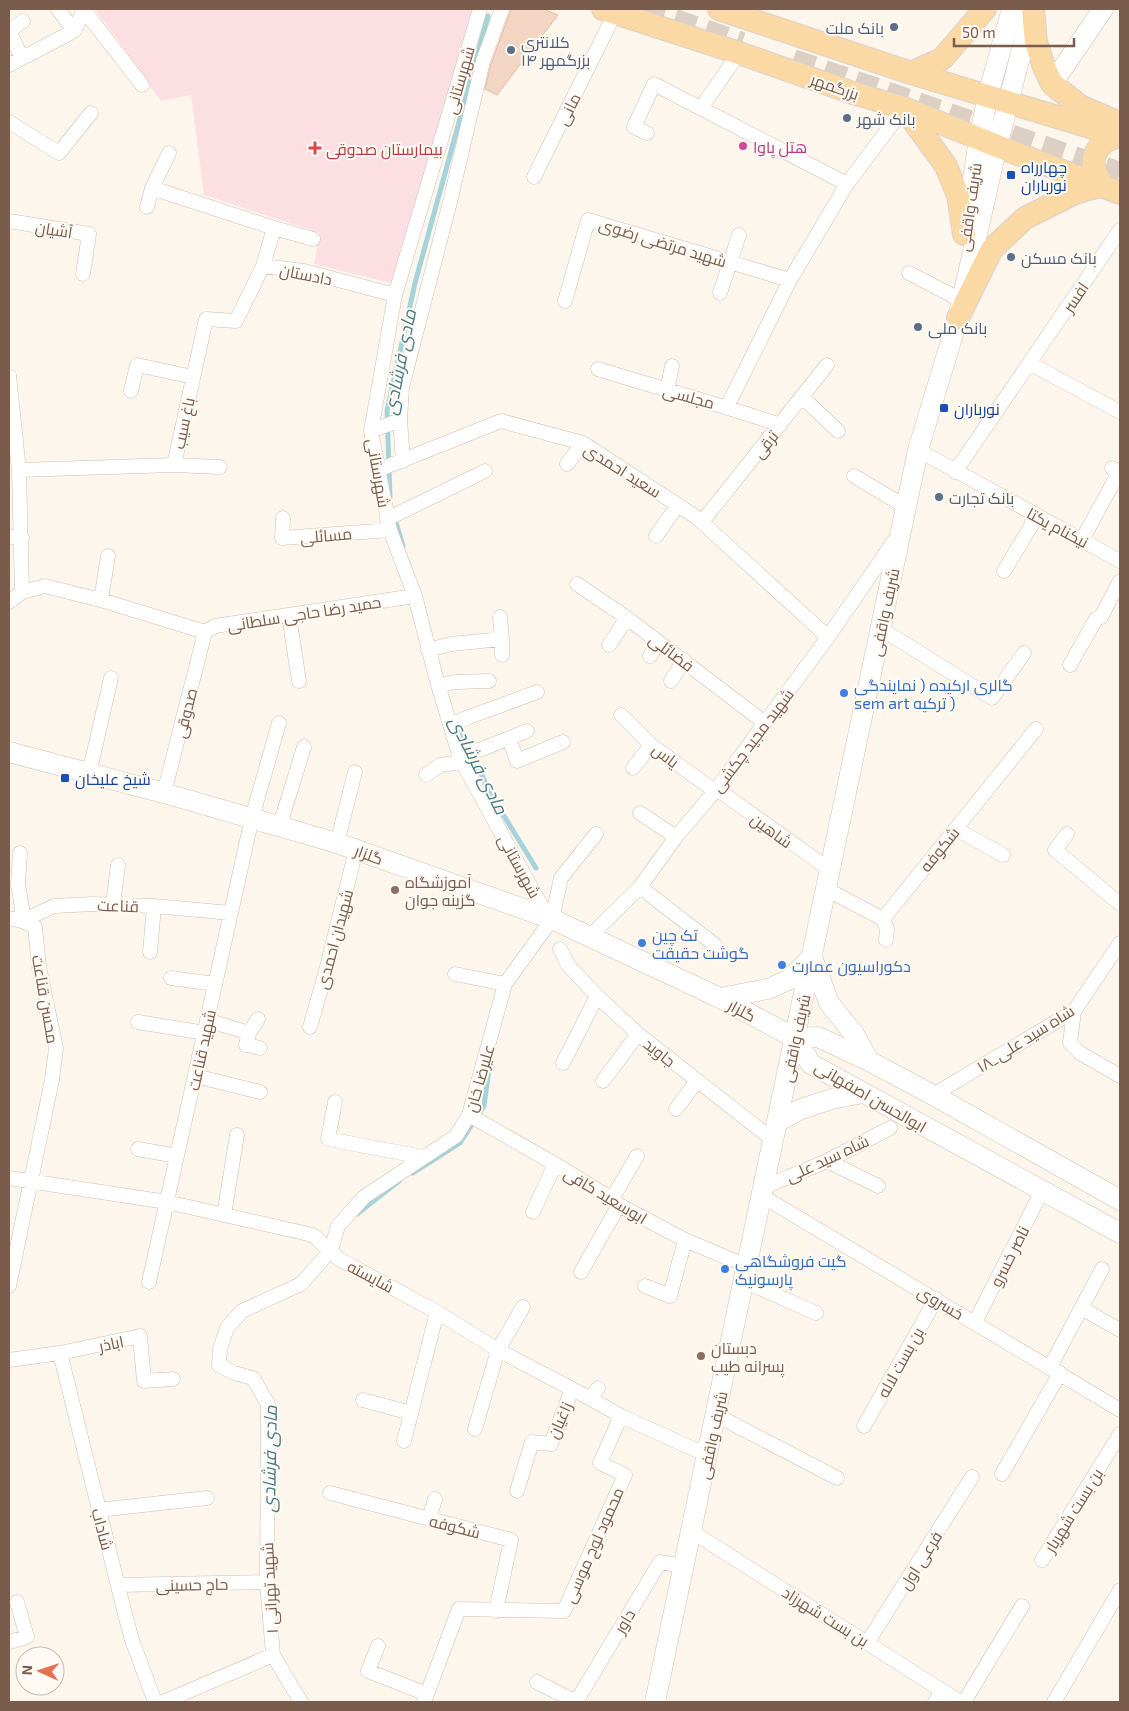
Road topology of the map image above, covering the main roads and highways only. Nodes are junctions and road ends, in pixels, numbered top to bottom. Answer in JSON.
{"nodes":[{"id":1,"x":719,"y":9,"type":"edge"},
{"id":2,"x":985,"y":9,"type":"edge"},
{"id":3,"x":1012,"y":9,"type":"edge"},
{"id":4,"x":1033,"y":9,"type":"edge"},
{"id":5,"x":1103,"y":9,"type":"edge"},
{"id":6,"x":609,"y":11,"type":"edge"},
{"id":7,"x":751,"y":14,"type":"edge"},
{"id":8,"x":910,"y":73,"type":"junction"},
{"id":9,"x":1052,"y":84,"type":"junction"},
{"id":10,"x":998,"y":98,"type":"junction"},
{"id":11,"x":904,"y":108,"type":"junction"},
{"id":12,"x":1120,"y":132,"type":"edge"},
{"id":13,"x":988,"y":143,"type":"junction"},
{"id":14,"x":1112,"y":189,"type":"edge"},
{"id":15,"x":964,"y":234,"type":"junction"},
{"id":16,"x":957,"y":308,"type":"junction"},
{"id":17,"x":9,"y":752,"type":"edge"},
{"id":18,"x":812,"y":957,"type":"junction"},
{"id":19,"x":720,"y":998,"type":"junction"},
{"id":20,"x":795,"y":1038,"type":"junction"},
{"id":21,"x":869,"y":1061,"type":"junction"},
{"id":22,"x":863,"y":1093,"type":"junction"},
{"id":23,"x":775,"y":1131,"type":"junction"},
{"id":24,"x":1095,"y":1186,"type":"junction"},
{"id":25,"x":1120,"y":1200,"type":"edge"},
{"id":26,"x":1084,"y":1214,"type":"junction"},
{"id":27,"x":1120,"y":1234,"type":"edge"},
{"id":28,"x":655,"y":1702,"type":"edge"}],
"edges":[{"from":1,"to":7,"type":"main road"},
{"from":2,"to":8,"type":"main road"},
{"from":3,"to":10,"type":"main road"},
{"from":4,"to":9,"type":"main road"},
{"from":4,"to":10,"type":"main road"},
{"from":5,"to":9,"type":"main road"},
{"from":6,"to":11,"type":"main road","name":"بزرگمهر"},
{"from":7,"to":8,"type":"main road"},
{"from":8,"to":10,"type":"main road"},
{"from":9,"to":12,"type":"main road"},
{"from":10,"to":12,"type":"main road"},
{"from":10,"to":13,"type":"main road"},
{"from":11,"to":13,"type":"main road","name":"بزرگمهر"},
{"from":11,"to":15,"type":"main road"},
{"from":12,"to":14,"type":"main road"},
{"from":13,"to":14,"type":"main road","name":"بزرگمهر"},
{"from":13,"to":15,"type":"main road","name":"شریف واقفی"},
{"from":13,"to":16,"type":"main road","name":"شریف واقفی"},
{"from":14,"to":16,"type":"main road"},
{"from":15,"to":16,"type":"main road","name":"شریف واقفی"},
{"from":16,"to":18,"type":"main road","name":"شریف واقفی"},
{"from":17,"to":19,"type":"main road","name":"گلزار"},
{"from":18,"to":19,"type":"main road"},
{"from":18,"to":20,"type":"main road","name":"شریف واقفی"},
{"from":18,"to":21,"type":"main road"},
{"from":19,"to":20,"type":"main road","name":"گلزار"},
{"from":20,"to":21,"type":"main road","name":"ابوالحسن اصفهانی"},
{"from":20,"to":22,"type":"main road","name":"ابوالحسن اصفهانی"},
{"from":20,"to":23,"type":"main road","name":"شریف واقفی"},
{"from":21,"to":24,"type":"main road","name":"ابوالحسن اصفهانی"},
{"from":22,"to":23,"type":"main road"},
{"from":22,"to":26,"type":"main road","name":"ابوالحسن اصفهانی"},
{"from":23,"to":28,"type":"main road","name":"شریف واقفی"},
{"from":24,"to":25,"type":"main road","name":"ابوالحسن اصفهانی"},
{"from":24,"to":26,"type":"main road"},
{"from":26,"to":27,"type":"main road","name":"ابوالحسن اصفهانی"}]}
